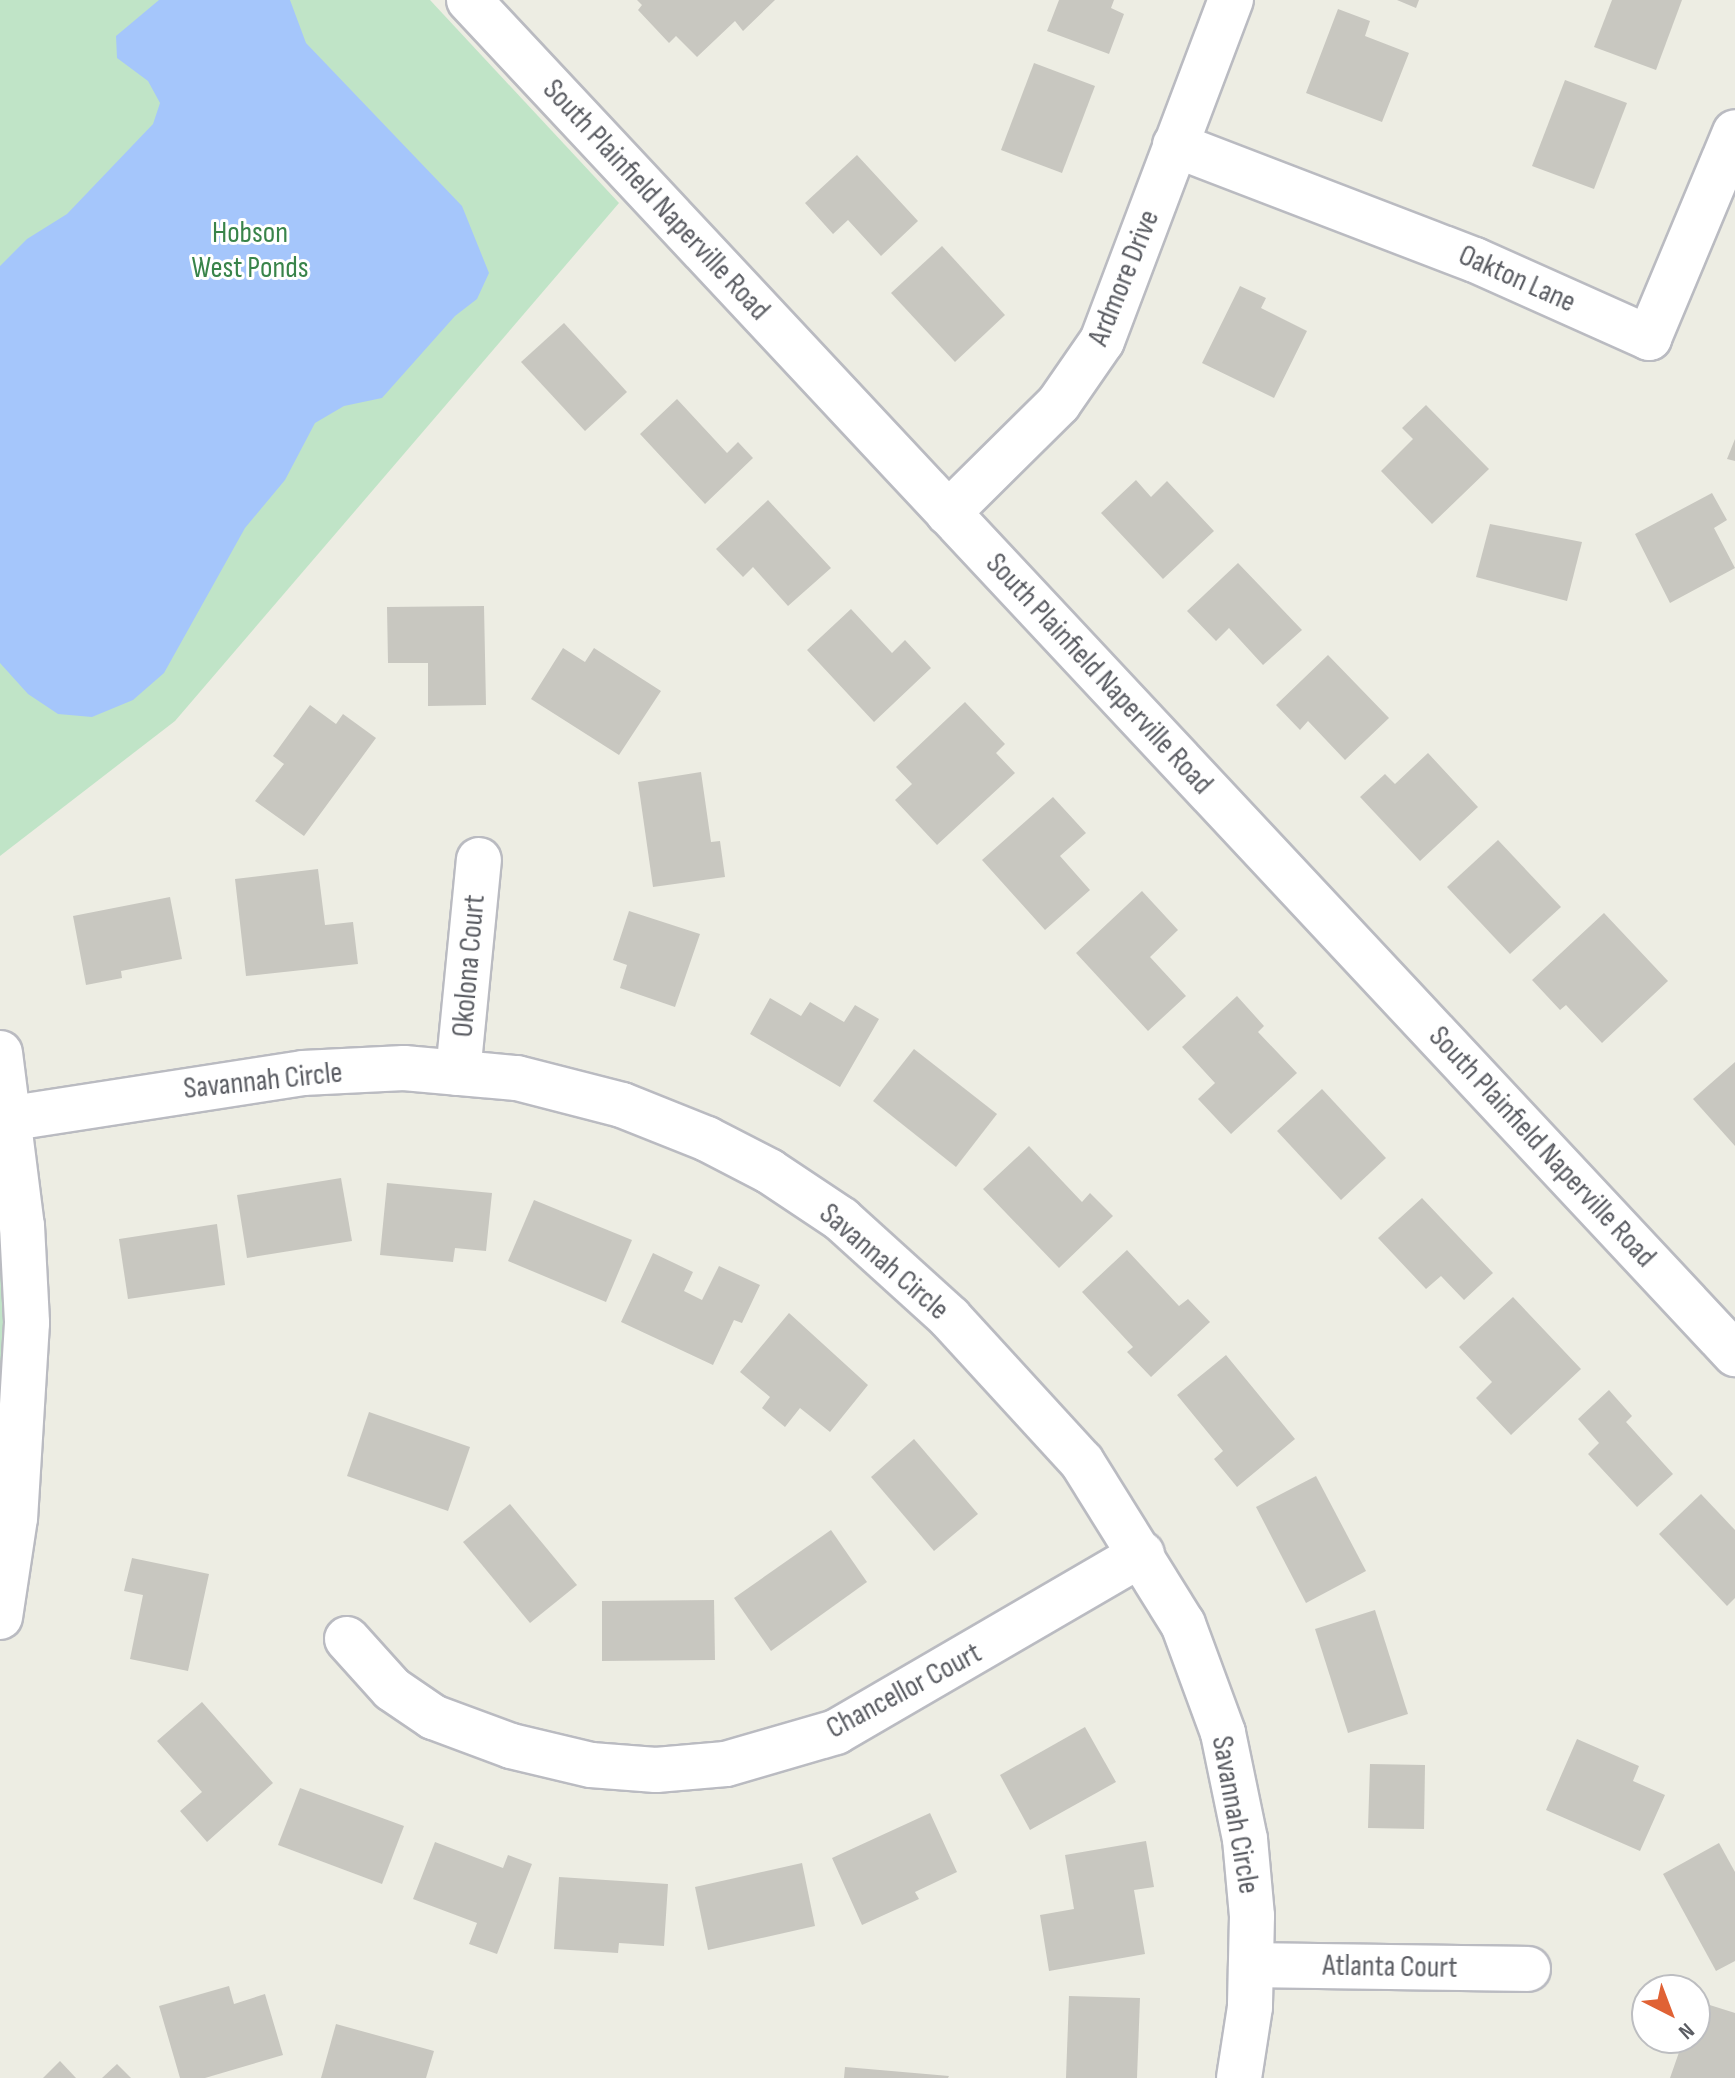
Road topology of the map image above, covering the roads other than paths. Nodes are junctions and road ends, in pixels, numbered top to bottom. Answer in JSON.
{"nodes":[{"id":1,"x":469,"y":0,"type":"edge"},
{"id":2,"x":1231,"y":0,"type":"edge"},
{"id":3,"x":1735,"y":132,"type":"edge"},
{"id":4,"x":1175,"y":145,"type":"junction"},
{"id":5,"x":948,"y":513,"type":"junction"},
{"id":6,"x":479,"y":860,"type":"dead end"},
{"id":7,"x":0,"y":1053,"type":"edge"},
{"id":8,"x":458,"y":1073,"type":"junction"},
{"id":9,"x":6,"y":1119,"type":"edge"},
{"id":10,"x":1733,"y":1347,"type":"edge"},
{"id":11,"x":1142,"y":1554,"type":"junction"},
{"id":12,"x":0,"y":1617,"type":"edge"},
{"id":13,"x":347,"y":1639,"type":"dead end"},
{"id":14,"x":1251,"y":1965,"type":"junction"},
{"id":15,"x":1528,"y":1969,"type":"dead end"},
{"id":16,"x":1239,"y":2078,"type":"edge"}],
"edges":[{"from":1,"to":5,"type":"street","name":"South Plainfield Naperville Road"},
{"from":2,"to":4,"type":"street","name":"Ardmore Drive"},
{"from":3,"to":4,"type":"street","name":"Oakton Lane"},
{"from":4,"to":5,"type":"street","name":"Ardmore Drive"},
{"from":5,"to":10,"type":"street","name":"South Plainfield Naperville Road"},
{"from":6,"to":8,"type":"street","name":"Okolona Court"},
{"from":7,"to":9,"type":"street"},
{"from":8,"to":9,"type":"street","name":"Savannah Circle"},
{"from":8,"to":11,"type":"street","name":"Savannah Circle"},
{"from":9,"to":12,"type":"street"},
{"from":11,"to":13,"type":"street","name":"Chancellor Court"},
{"from":11,"to":14,"type":"street","name":"Savannah Circle"},
{"from":14,"to":15,"type":"street","name":"Atlanta Court"},
{"from":14,"to":16,"type":"street","name":"Savannah Circle"}]}
